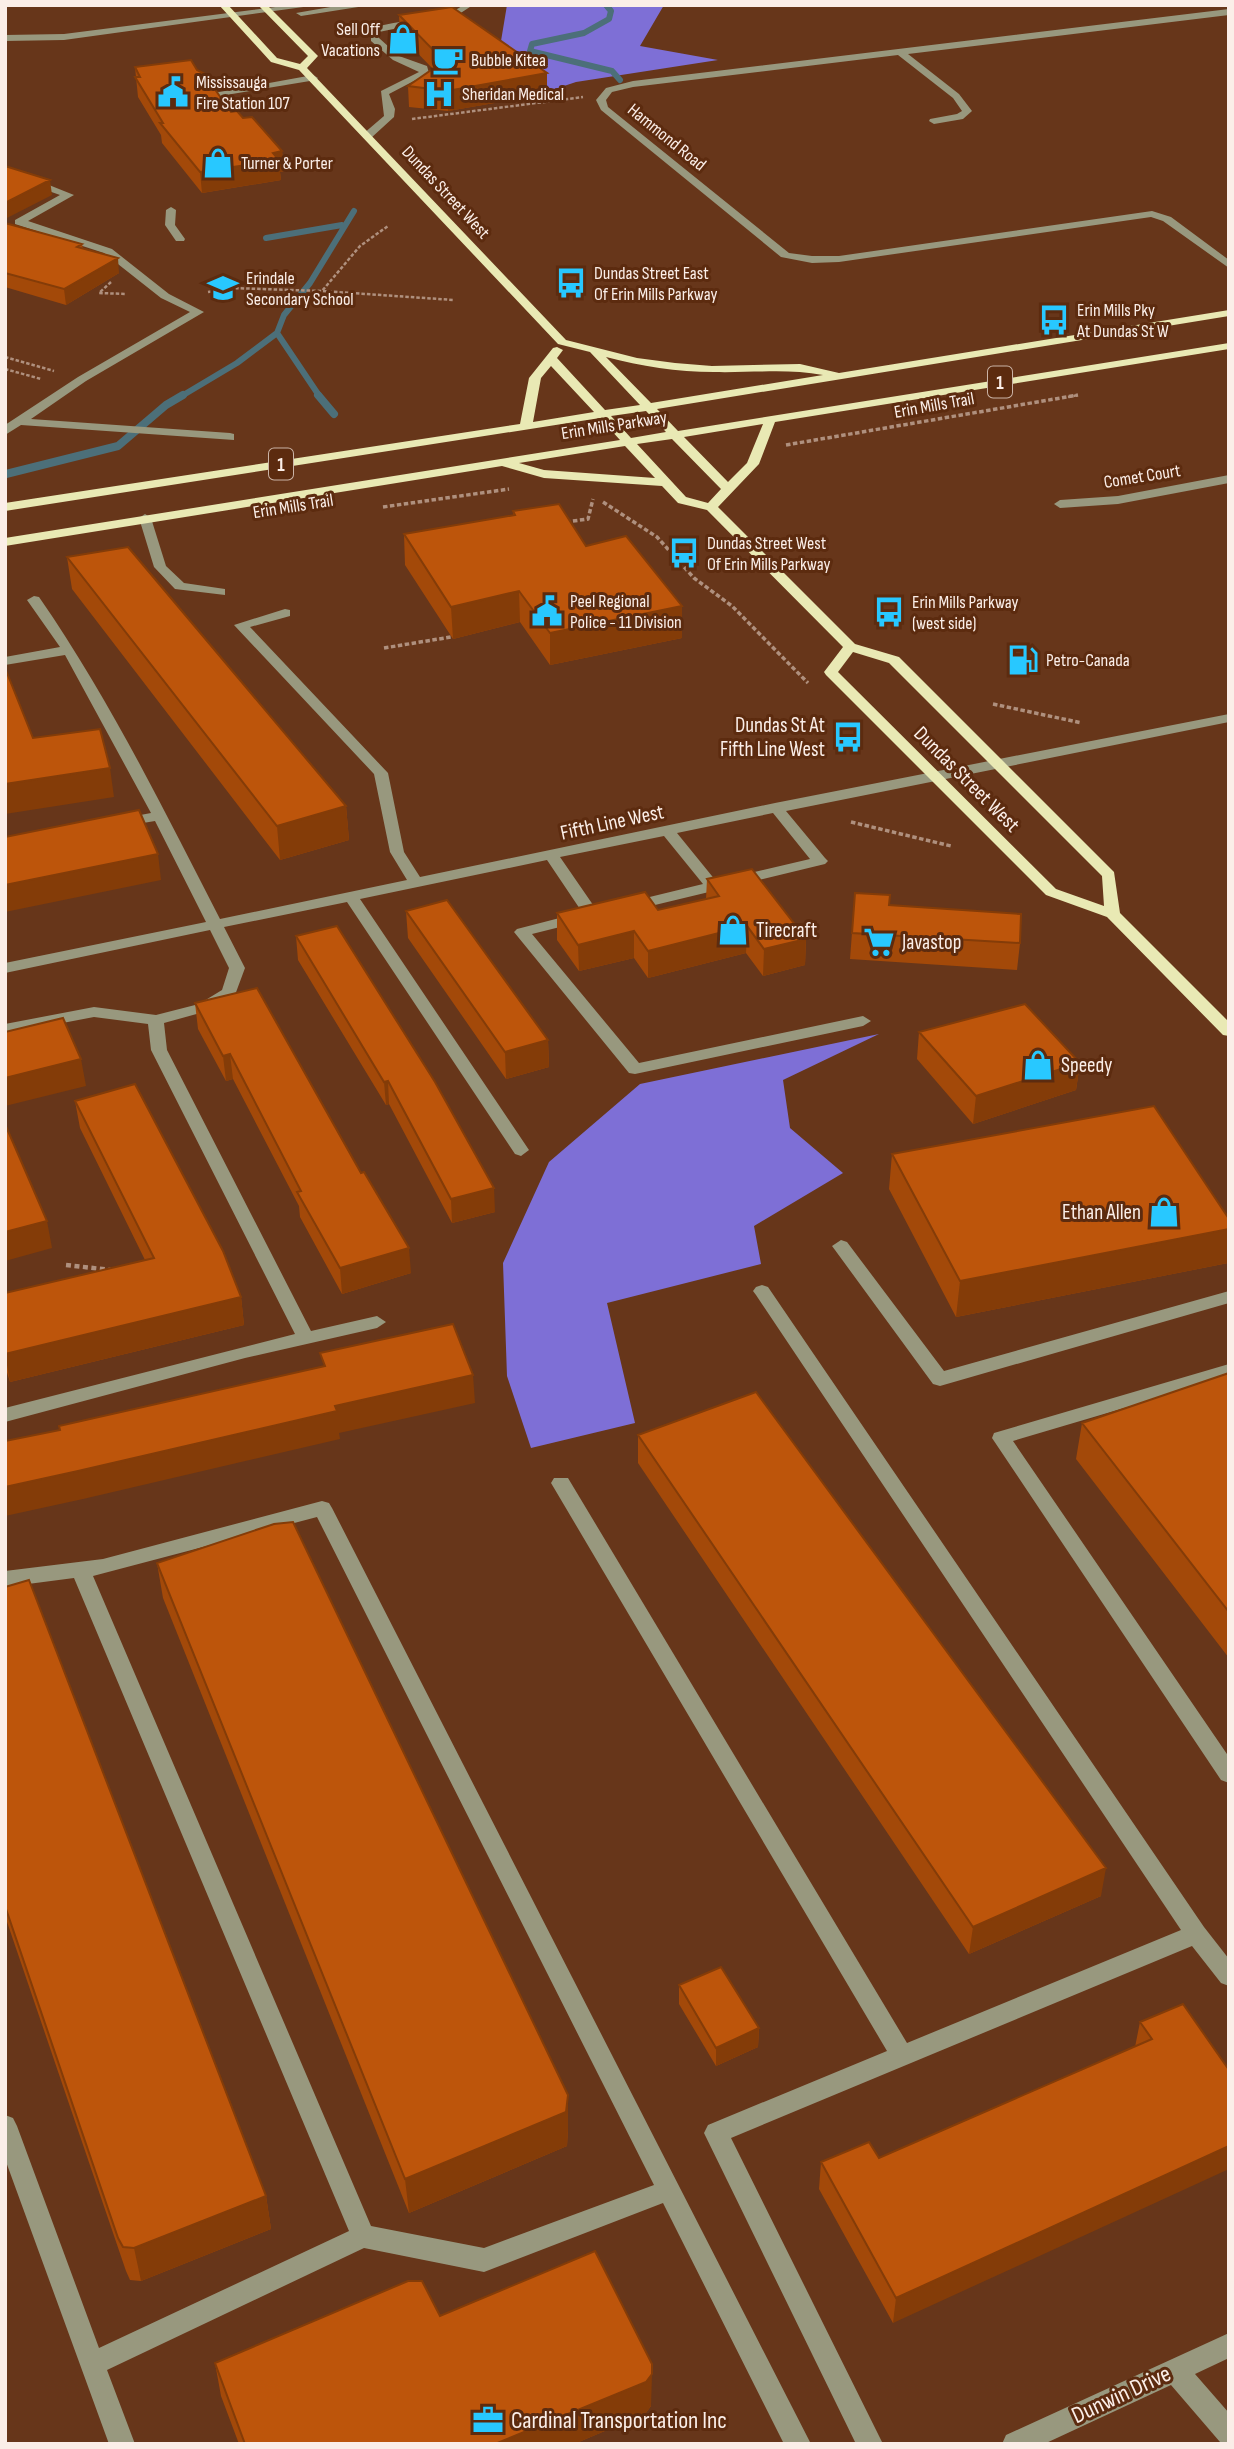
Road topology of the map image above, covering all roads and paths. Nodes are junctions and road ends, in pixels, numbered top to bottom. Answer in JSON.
{"nodes":[{"id":1,"x":223,"y":5,"type":"edge"},
{"id":2,"x":314,"y":5,"type":"edge"},
{"id":3,"x":367,"y":5,"type":"edge"},
{"id":4,"x":469,"y":5,"type":"edge"},
{"id":5,"x":266,"y":9,"type":"edge"},
{"id":6,"x":1229,"y":12,"type":"edge"},
{"id":7,"x":234,"y":17,"type":"junction"},
{"id":8,"x":5,"y":38,"type":"edge"},
{"id":9,"x":901,"y":53,"type":"junction"},
{"id":10,"x":302,"y":68,"type":"junction"},
{"id":11,"x":313,"y":78,"type":"junction"},
{"id":12,"x":208,"y":96,"type":"edge"},
{"id":13,"x":601,"y":97,"type":"junction"},
{"id":14,"x":412,"y":119,"type":"dead end"},
{"id":15,"x":934,"y":121,"type":"dead end"},
{"id":16,"x":367,"y":136,"type":"junction"},
{"id":17,"x":19,"y":177,"type":"edge"},
{"id":18,"x":171,"y":210,"type":"dead end"},
{"id":19,"x":388,"y":226,"type":"dead end"},
{"id":20,"x":180,"y":239,"type":"dead end"},
{"id":21,"x":1229,"y":265,"type":"edge"},
{"id":22,"x":295,"y":290,"type":"dead end"},
{"id":23,"x":322,"y":291,"type":"junction"},
{"id":24,"x":453,"y":300,"type":"dead end"},
{"id":25,"x":1229,"y":313,"type":"edge"},
{"id":26,"x":562,"y":342,"type":"junction"},
{"id":27,"x":1229,"y":346,"type":"edge"},
{"id":28,"x":595,"y":352,"type":"junction"},
{"id":29,"x":5,"y":359,"type":"edge"},
{"id":30,"x":551,"y":359,"type":"junction"},
{"id":31,"x":36,"y":366,"type":"junction"},
{"id":32,"x":23,"y":374,"type":"dead end"},
{"id":33,"x":844,"y":376,"type":"junction"},
{"id":34,"x":82,"y":379,"type":"junction"},
{"id":35,"x":1085,"y":394,"type":"dead end"},
{"id":36,"x":648,"y":407,"type":"junction"},
{"id":37,"x":602,"y":414,"type":"junction"},
{"id":38,"x":771,"y":418,"type":"junction"},
{"id":39,"x":22,"y":422,"type":"junction"},
{"id":40,"x":526,"y":426,"type":"junction"},
{"id":41,"x":5,"y":431,"type":"edge"},
{"id":42,"x":674,"y":433,"type":"junction"},
{"id":43,"x":230,"y":437,"type":"dead end"},
{"id":44,"x":627,"y":440,"type":"junction"},
{"id":45,"x":779,"y":448,"type":"dead end"},
{"id":46,"x":501,"y":462,"type":"junction"},
{"id":47,"x":1229,"y":479,"type":"edge"},
{"id":48,"x":667,"y":483,"type":"junction"},
{"id":49,"x":515,"y":488,"type":"dead end"},
{"id":50,"x":728,"y":489,"type":"junction"},
{"id":51,"x":586,"y":494,"type":"dead end"},
{"id":52,"x":593,"y":498,"type":"junction"},
{"id":53,"x":1060,"y":504,"type":"dead end"},
{"id":54,"x":5,"y":507,"type":"edge"},
{"id":55,"x":711,"y":507,"type":"junction"},
{"id":56,"x":380,"y":508,"type":"dead end"},
{"id":57,"x":145,"y":518,"type":"junction"},
{"id":58,"x":555,"y":520,"type":"edge"},
{"id":59,"x":5,"y":542,"type":"edge"},
{"id":60,"x":220,"y":592,"type":"dead end"},
{"id":61,"x":34,"y":600,"type":"dead end"},
{"id":62,"x":285,"y":613,"type":"dead end"},
{"id":63,"x":451,"y":637,"type":"edge"},
{"id":64,"x":850,"y":647,"type":"junction"},
{"id":65,"x":384,"y":648,"type":"dead end"},
{"id":66,"x":69,"y":650,"type":"junction"},
{"id":67,"x":5,"y":662,"type":"edge"},
{"id":68,"x":813,"y":688,"type":"dead end"},
{"id":69,"x":993,"y":704,"type":"dead end"},
{"id":70,"x":1229,"y":718,"type":"edge"},
{"id":71,"x":1090,"y":724,"type":"dead end"},
{"id":72,"x":995,"y":762,"type":"junction"},
{"id":73,"x":933,"y":775,"type":"junction"},
{"id":74,"x":775,"y":807,"type":"junction"},
{"id":75,"x":160,"y":816,"type":"junction"},
{"id":76,"x":851,"y":822,"type":"dead end"},
{"id":77,"x":108,"y":825,"type":"edge"},
{"id":78,"x":668,"y":831,"type":"junction"},
{"id":79,"x":951,"y":846,"type":"dead end"},
{"id":80,"x":552,"y":856,"type":"junction"},
{"id":81,"x":417,"y":884,"type":"junction"},
{"id":82,"x":712,"y":886,"type":"junction"},
{"id":83,"x":352,"y":898,"type":"junction"},
{"id":84,"x":605,"y":912,"type":"junction"},
{"id":85,"x":1112,"y":914,"type":"junction"},
{"id":86,"x":217,"y":925,"type":"junction"},
{"id":87,"x":5,"y":968,"type":"edge"},
{"id":88,"x":156,"y":1020,"type":"junction"},
{"id":89,"x":863,"y":1021,"type":"dead end"},
{"id":90,"x":5,"y":1029,"type":"edge"},
{"id":91,"x":1229,"y":1031,"type":"edge"},
{"id":92,"x":521,"y":1150,"type":"dead end"},
{"id":93,"x":841,"y":1246,"type":"dead end"},
{"id":94,"x":66,"y":1265,"type":"dead end"},
{"id":95,"x":123,"y":1267,"type":"edge"},
{"id":96,"x":762,"y":1291,"type":"dead end"},
{"id":97,"x":1229,"y":1297,"type":"edge"},
{"id":98,"x":377,"y":1322,"type":"dead end"},
{"id":99,"x":307,"y":1340,"type":"junction"},
{"id":100,"x":1229,"y":1370,"type":"edge"},
{"id":101,"x":5,"y":1415,"type":"edge"},
{"id":102,"x":561,"y":1483,"type":"dead end"},
{"id":103,"x":81,"y":1570,"type":"junction"},
{"id":104,"x":5,"y":1579,"type":"edge"},
{"id":105,"x":1229,"y":1774,"type":"edge"},
{"id":106,"x":1196,"y":1934,"type":"junction"},
{"id":107,"x":1229,"y":1976,"type":"edge"},
{"id":108,"x":902,"y":2056,"type":"junction"},
{"id":109,"x":5,"y":2126,"type":"edge"},
{"id":110,"x":669,"y":2190,"type":"junction"},
{"id":111,"x":363,"y":2236,"type":"junction"},
{"id":112,"x":1229,"y":2345,"type":"edge"},
{"id":113,"x":93,"y":2364,"type":"junction"},
{"id":114,"x":1174,"y":2369,"type":"junction"},
{"id":115,"x":1229,"y":2433,"type":"edge"},
{"id":116,"x":122,"y":2444,"type":"edge"},
{"id":117,"x":798,"y":2444,"type":"edge"},
{"id":118,"x":870,"y":2444,"type":"edge"},
{"id":119,"x":1015,"y":2444,"type":"edge"}],
"edges":[{"from":1,"to":7,"type":"main road","name":"Dundas Street West"},
{"from":2,"to":5,"type":"street"},
{"from":3,"to":5,"type":"street"},
{"from":4,"to":16,"type":"street"},
{"from":5,"to":7,"type":"street"},
{"from":5,"to":10,"type":"main road"},
{"from":6,"to":9,"type":"street","name":"Hammond Road"},
{"from":7,"to":8,"type":"street"},
{"from":7,"to":10,"type":"main road","name":"Dundas Street West"},
{"from":9,"to":13,"type":"street","name":"Hammond Road"},
{"from":9,"to":15,"type":"street"},
{"from":10,"to":11,"type":"main road","name":"Dundas Street West"},
{"from":11,"to":12,"type":"street"},
{"from":11,"to":16,"type":"main road","name":"Dundas Street West"},
{"from":13,"to":14,"type":"path"},
{"from":13,"to":21,"type":"street","name":"Hammond Road"},
{"from":16,"to":26,"type":"main road","name":"Dundas Street West"},
{"from":17,"to":34,"type":"street"},
{"from":18,"to":20,"type":"street"},
{"from":19,"to":23,"type":"path"},
{"from":22,"to":23,"type":"path"},
{"from":23,"to":24,"type":"path"},
{"from":25,"to":33,"type":"main road","name":"Erin Mills Parkway","number":"1"},
{"from":26,"to":28,"type":"main road","name":"Dundas Street West"},
{"from":26,"to":30,"type":"main road"},
{"from":27,"to":38,"type":"main road","name":"Erin Mills Parkway","number":"1"},
{"from":28,"to":33,"type":"main road"},
{"from":28,"to":36,"type":"main road","name":"Dundas Street West"},
{"from":29,"to":31,"type":"path"},
{"from":30,"to":37,"type":"main road","name":"Dundas Street West"},
{"from":30,"to":40,"type":"main road"},
{"from":31,"to":32,"type":"path"},
{"from":31,"to":34,"type":"path"},
{"from":33,"to":36,"type":"main road","name":"Erin Mills Parkway","number":"1"},
{"from":34,"to":39,"type":"street"},
{"from":35,"to":45,"type":"path","name":"Erin Mills Trail"},
{"from":36,"to":37,"type":"main road","name":"Erin Mills Parkway","number":"1"},
{"from":36,"to":42,"type":"main road","name":"Dundas Street West"},
{"from":37,"to":40,"type":"main road","name":"Erin Mills Parkway","number":"1"},
{"from":37,"to":44,"type":"main road","name":"Dundas Street West"},
{"from":38,"to":42,"type":"main road","name":"Erin Mills Parkway","number":"1"},
{"from":38,"to":50,"type":"main road"},
{"from":39,"to":41,"type":"street"},
{"from":39,"to":43,"type":"street"},
{"from":40,"to":54,"type":"main road","name":"Erin Mills Parkway","number":"1"},
{"from":42,"to":44,"type":"main road","name":"Erin Mills Parkway","number":"1"},
{"from":42,"to":50,"type":"main road","name":"Dundas Street West"},
{"from":44,"to":46,"type":"main road","name":"Erin Mills Parkway","number":"1"},
{"from":44,"to":48,"type":"main road","name":"Dundas Street West"},
{"from":46,"to":48,"type":"main road"},
{"from":46,"to":57,"type":"main road","name":"Erin Mills Parkway","number":"1"},
{"from":47,"to":53,"type":"street","name":"Comet Court"},
{"from":48,"to":55,"type":"main road","name":"Dundas Street West"},
{"from":49,"to":56,"type":"path"},
{"from":50,"to":55,"type":"main road"},
{"from":51,"to":52,"type":"path"},
{"from":52,"to":58,"type":"path"},
{"from":52,"to":68,"type":"path"},
{"from":55,"to":64,"type":"main road","name":"Dundas Street West"},
{"from":57,"to":59,"type":"main road","name":"Erin Mills Parkway","number":"1"},
{"from":57,"to":60,"type":"street"},
{"from":61,"to":66,"type":"street"},
{"from":62,"to":81,"type":"street"},
{"from":63,"to":65,"type":"path"},
{"from":64,"to":72,"type":"main road","name":"Dundas Street West"},
{"from":64,"to":73,"type":"main road","name":"Dundas Street West"},
{"from":66,"to":67,"type":"street"},
{"from":66,"to":75,"type":"street"},
{"from":69,"to":71,"type":"path"},
{"from":70,"to":72,"type":"street","name":"Fifth Line West"},
{"from":72,"to":73,"type":"street","name":"Fifth Line West"},
{"from":72,"to":85,"type":"main road","name":"Dundas Street West"},
{"from":73,"to":74,"type":"street","name":"Fifth Line West"},
{"from":73,"to":85,"type":"main road","name":"Dundas Street West"},
{"from":74,"to":78,"type":"street","name":"Fifth Line West"},
{"from":74,"to":82,"type":"street"},
{"from":75,"to":77,"type":"street"},
{"from":75,"to":86,"type":"street"},
{"from":76,"to":79,"type":"path"},
{"from":78,"to":80,"type":"street","name":"Fifth Line West"},
{"from":78,"to":82,"type":"street"},
{"from":80,"to":81,"type":"street","name":"Fifth Line West"},
{"from":80,"to":84,"type":"street"},
{"from":81,"to":83,"type":"street","name":"Fifth Line West"},
{"from":82,"to":84,"type":"street"},
{"from":83,"to":86,"type":"street","name":"Fifth Line West"},
{"from":83,"to":92,"type":"street"},
{"from":84,"to":89,"type":"street"},
{"from":85,"to":91,"type":"main road","name":"Dundas Street West"},
{"from":86,"to":87,"type":"street","name":"Fifth Line West"},
{"from":86,"to":88,"type":"street"},
{"from":88,"to":90,"type":"street"},
{"from":88,"to":99,"type":"street"},
{"from":93,"to":97,"type":"street"},
{"from":94,"to":95,"type":"path"},
{"from":96,"to":106,"type":"street"},
{"from":98,"to":99,"type":"street"},
{"from":99,"to":101,"type":"street"},
{"from":100,"to":105,"type":"street"},
{"from":102,"to":108,"type":"street"},
{"from":103,"to":104,"type":"street"},
{"from":103,"to":110,"type":"street"},
{"from":103,"to":111,"type":"street"},
{"from":106,"to":107,"type":"street"},
{"from":106,"to":108,"type":"street"},
{"from":108,"to":118,"type":"street"},
{"from":109,"to":113,"type":"street"},
{"from":110,"to":111,"type":"street"},
{"from":110,"to":117,"type":"street"},
{"from":111,"to":113,"type":"street"},
{"from":112,"to":114,"type":"street","name":"Dunwin Drive"},
{"from":113,"to":116,"type":"street"},
{"from":114,"to":115,"type":"street"},
{"from":114,"to":119,"type":"street","name":"Dunwin Drive"}]}
